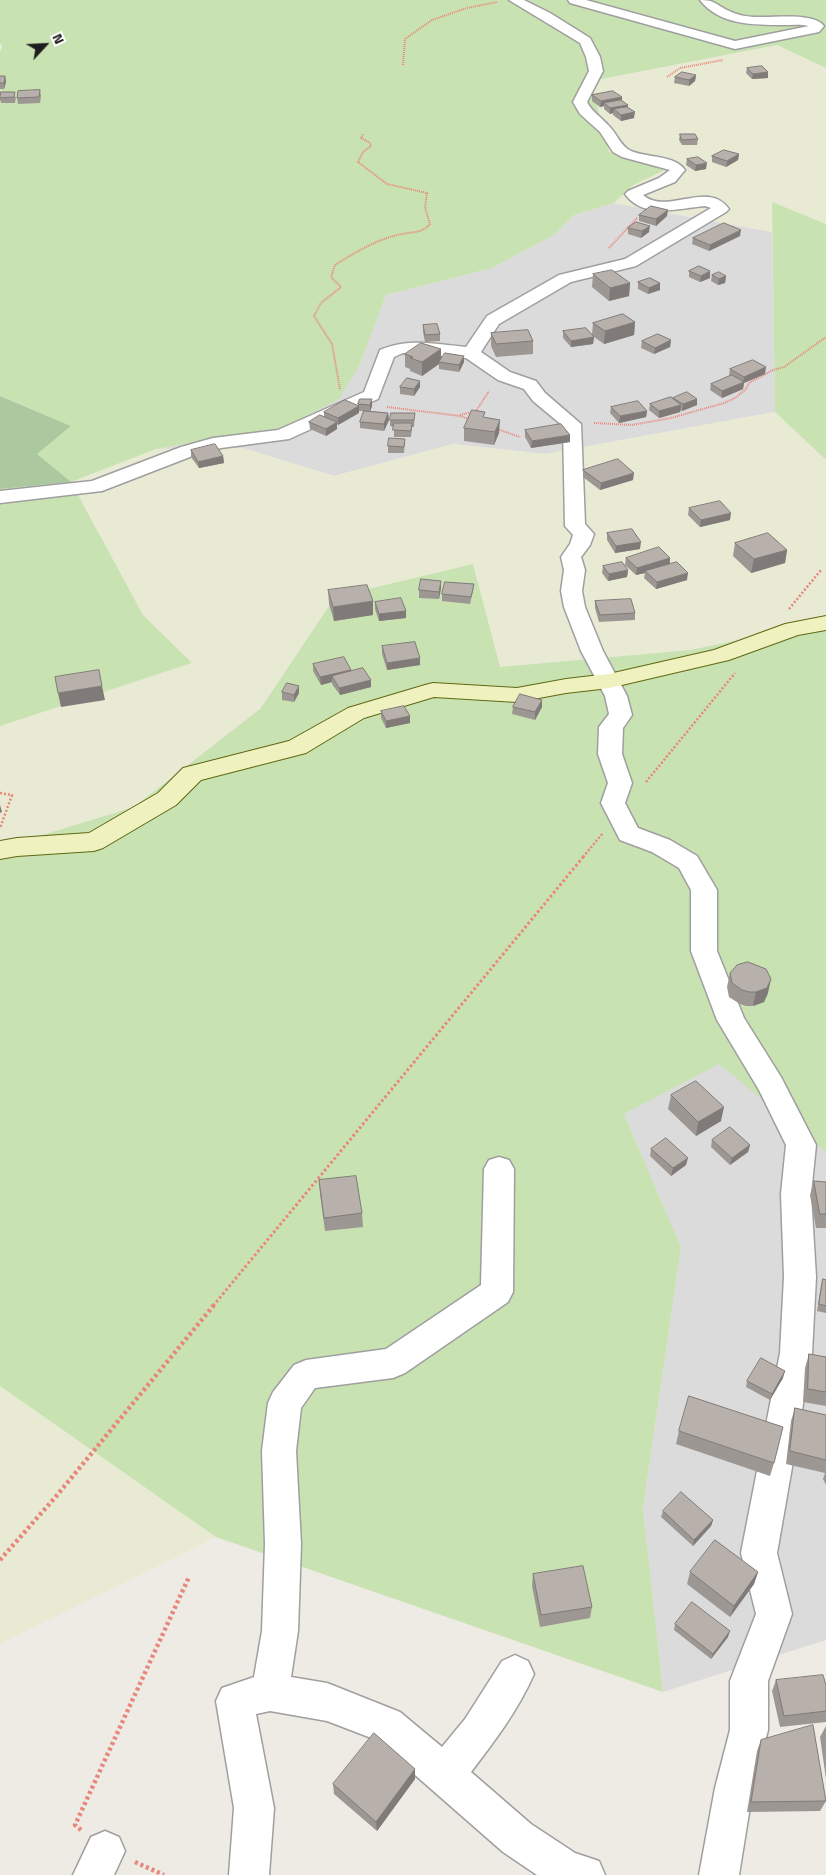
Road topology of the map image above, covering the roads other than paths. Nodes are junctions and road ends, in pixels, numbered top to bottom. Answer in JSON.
{"nodes":[{"id":1,"x":574,"y":0,"type":"edge"},
{"id":2,"x":706,"y":0,"type":"edge"},
{"id":3,"x":508,"y":1,"type":"edge"},
{"id":4,"x":471,"y":354,"type":"junction"},
{"id":5,"x":0,"y":497,"type":"edge"},
{"id":6,"x":826,"y":623,"type":"edge"},
{"id":7,"x":609,"y":681,"type":"junction"},
{"id":8,"x":0,"y":850,"type":"edge"},
{"id":9,"x":499,"y":1169,"type":"dead end"},
{"id":10,"x":515,"y":1674,"type":"dead end"},
{"id":11,"x":270,"y":1692,"type":"junction"},
{"id":12,"x":444,"y":1775,"type":"junction"},
{"id":13,"x":249,"y":1875,"type":"edge"},
{"id":14,"x":585,"y":1875,"type":"edge"},
{"id":15,"x":719,"y":1875,"type":"edge"}],
"edges":[{"from":1,"to":2,"type":"street"},
{"from":3,"to":4,"type":"street"},
{"from":4,"to":5,"type":"street"},
{"from":4,"to":7,"type":"street"},
{"from":6,"to":7,"type":"street"},
{"from":7,"to":8,"type":"street"},
{"from":7,"to":15,"type":"street"},
{"from":9,"to":11,"type":"street"},
{"from":10,"to":12,"type":"street"},
{"from":11,"to":12,"type":"street"},
{"from":11,"to":13,"type":"street"},
{"from":12,"to":14,"type":"street"}]}
